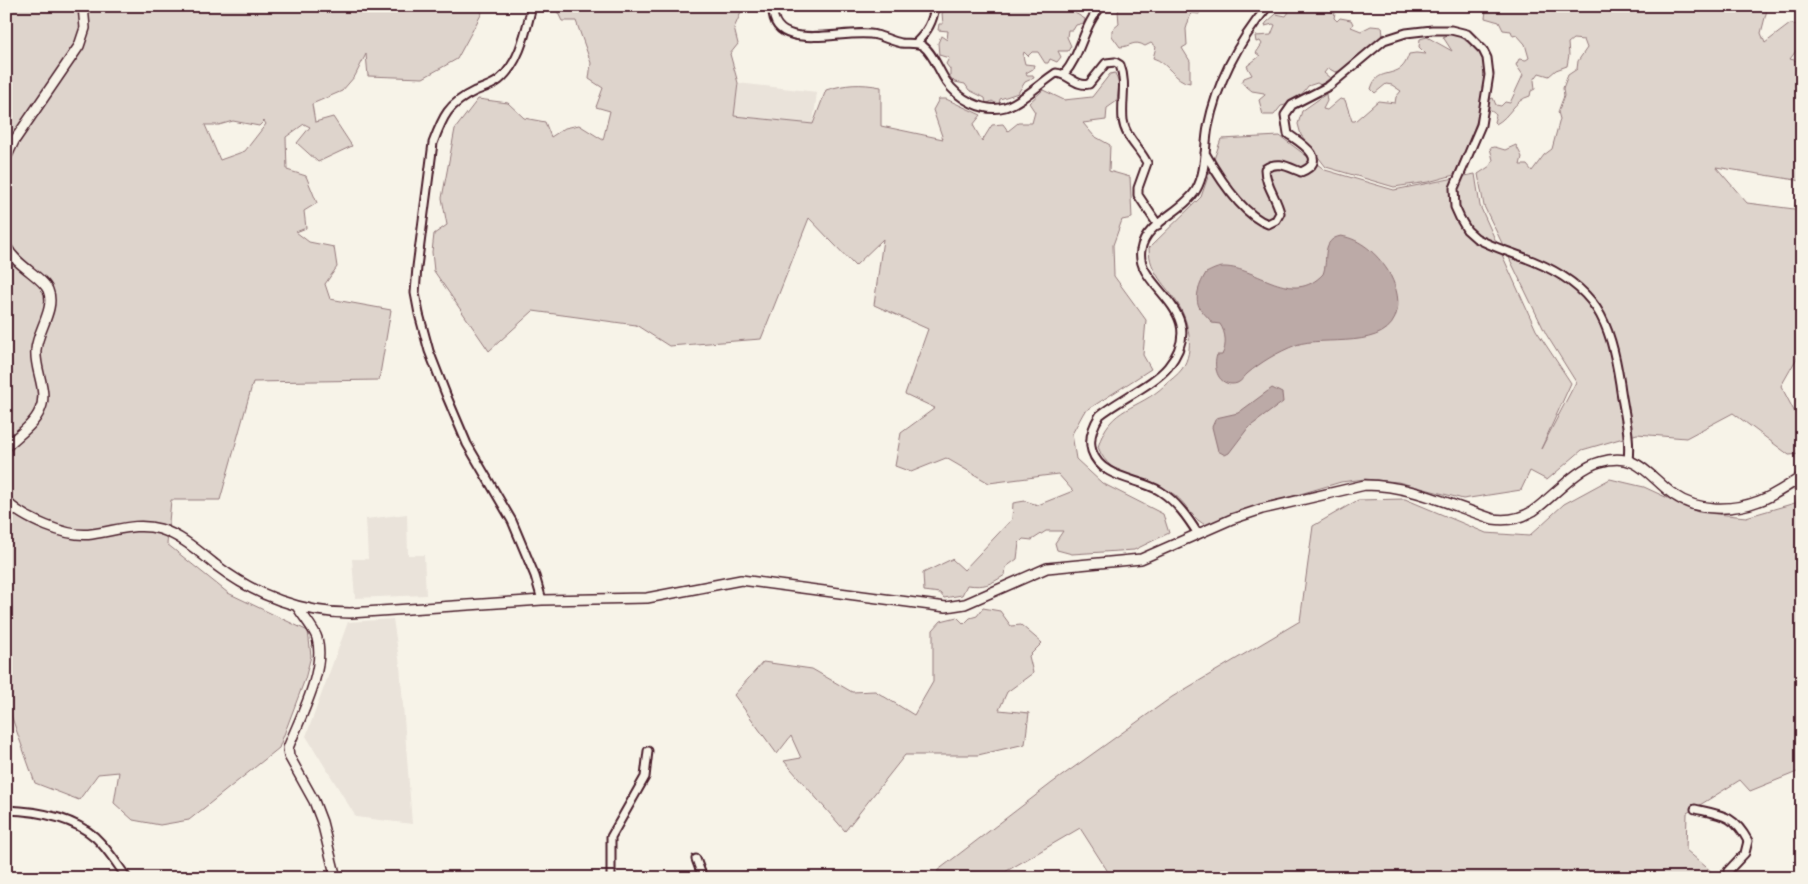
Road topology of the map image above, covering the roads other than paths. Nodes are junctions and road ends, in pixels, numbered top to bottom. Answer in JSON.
{"nodes":[{"id":1,"x":83,"y":6,"type":"edge"},
{"id":2,"x":532,"y":6,"type":"edge"},
{"id":3,"x":773,"y":6,"type":"edge"},
{"id":4,"x":935,"y":6,"type":"edge"},
{"id":5,"x":1102,"y":6,"type":"edge"},
{"id":6,"x":1268,"y":6,"type":"edge"},
{"id":7,"x":916,"y":43,"type":"junction"},
{"id":8,"x":1064,"y":74,"type":"junction"},
{"id":9,"x":1205,"y":152,"type":"junction"},
{"id":10,"x":6,"y":158,"type":"edge"},
{"id":11,"x":1158,"y":225,"type":"junction"},
{"id":12,"x":6,"y":246,"type":"edge"},
{"id":13,"x":6,"y":447,"type":"edge"},
{"id":14,"x":1628,"y":460,"type":"junction"},
{"id":15,"x":1802,"y":477,"type":"edge"},
{"id":16,"x":6,"y":501,"type":"edge"},
{"id":17,"x":1198,"y":534,"type":"junction"},
{"id":18,"x":542,"y":600,"type":"junction"},
{"id":19,"x":297,"y":606,"type":"junction"},
{"id":20,"x":648,"y":751,"type":"dead end"},
{"id":21,"x":1695,"y":809,"type":"dead end"},
{"id":22,"x":6,"y":810,"type":"edge"},
{"id":23,"x":696,"y":859,"type":"dead end"},
{"id":24,"x":127,"y":878,"type":"edge"},
{"id":25,"x":336,"y":878,"type":"edge"},
{"id":26,"x":611,"y":878,"type":"edge"},
{"id":27,"x":703,"y":878,"type":"edge"},
{"id":28,"x":1731,"y":878,"type":"edge"}],
"edges":[{"from":1,"to":10,"type":"main road"},
{"from":2,"to":18,"type":"street"},
{"from":3,"to":7,"type":"street"},
{"from":4,"to":7,"type":"street"},
{"from":5,"to":8,"type":"street"},
{"from":6,"to":9,"type":"street"},
{"from":7,"to":8,"type":"street"},
{"from":8,"to":11,"type":"street"},
{"from":9,"to":11,"type":"street"},
{"from":9,"to":14,"type":"street"},
{"from":11,"to":17,"type":"street"},
{"from":12,"to":13,"type":"main road"},
{"from":14,"to":15,"type":"main road"},
{"from":14,"to":17,"type":"main road"},
{"from":16,"to":19,"type":"main road"},
{"from":17,"to":18,"type":"main road"},
{"from":18,"to":19,"type":"main road"},
{"from":19,"to":25,"type":"main road"},
{"from":20,"to":26,"type":"street"},
{"from":21,"to":28,"type":"street"},
{"from":22,"to":24,"type":"street"},
{"from":23,"to":27,"type":"street"}]}
